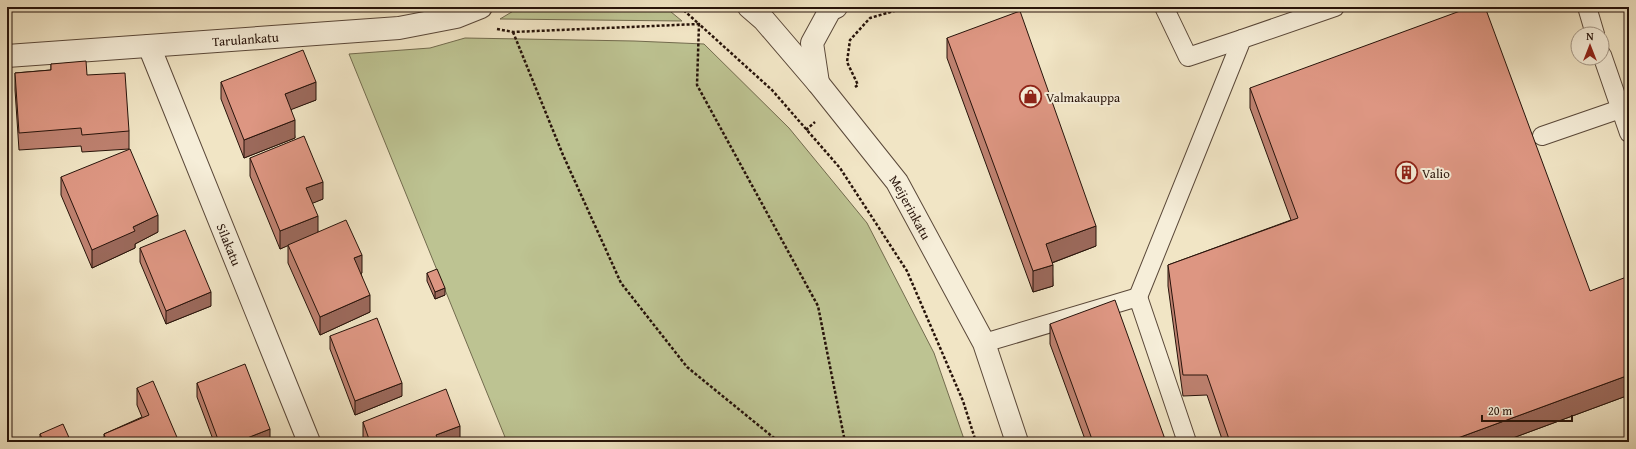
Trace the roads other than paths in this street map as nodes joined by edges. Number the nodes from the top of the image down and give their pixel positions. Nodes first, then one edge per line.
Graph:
1 (481, 7) edge
2 (749, 7) edge
3 (836, 7) edge
4 (1164, 7) edge
5 (1335, 7) edge
6 (1587, 7) edge
7 (1592, 26) edge
8 (1242, 39) junction
9 (149, 46) junction
10 (7, 56) edge
11 (1607, 66) edge
12 (818, 83) junction
13 (1625, 107) edge
14 (1629, 133) edge
15 (1542, 136) dead end
16 (1138, 297) junction
17 (984, 343) junction
18 (309, 442) edge
19 (1017, 442) edge
20 (1187, 442) edge

1 - 9 street, Tarulankatu
2 - 12 street, Meijerinkatu
3 - 12 street
4 - 8 lane
5 - 8 lane
6 - 7 lane
8 - 16 lane
9 - 10 street, Tarulankatu
9 - 18 street, Silakatu
11 - 13 lane
12 - 17 street, Meijerinkatu
13 - 14 lane
13 - 15 lane
16 - 17 lane
16 - 20 lane
17 - 19 street, Meijerinkatu

